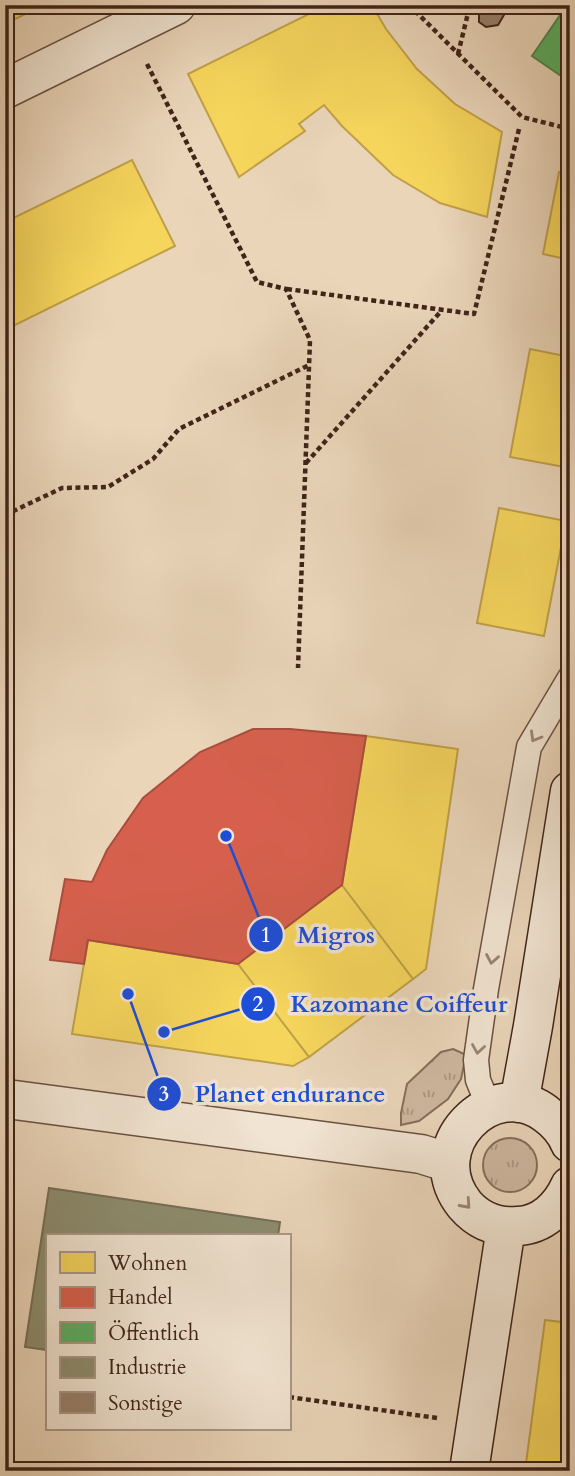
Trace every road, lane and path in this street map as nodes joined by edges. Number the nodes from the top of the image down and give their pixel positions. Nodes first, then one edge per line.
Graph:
1 (176, 5) edge
2 (409, 5) edge
3 (470, 5) edge
4 (130, 29) junction
5 (458, 54) junction
6 (5, 89) edge
7 (519, 129) dead end
8 (570, 129) edge
9 (286, 289) junction
10 (443, 310) junction
11 (310, 365) junction
12 (306, 464) junction
13 (5, 515) edge
14 (298, 668) dead end
15 (570, 678) edge
16 (570, 791) edge
17 (6, 1104) edge
18 (504, 1105) junction
19 (570, 1143) edge
20 (450, 1163) junction
21 (570, 1186) edge
22 (506, 1227) junction
23 (290, 1397) edge
24 (439, 1418) dead end
25 (469, 1471) edge

1 - 4 street
2 - 5 path
3 - 5 path
4 - 6 street
4 - 9 path
5 - 8 path
7 - 10 path
9 - 10 path
9 - 11 path
10 - 12 path
11 - 12 path
11 - 13 path
12 - 14 path
15 -> 18 lane
16 - 18 street
17 - 20 street
18 - 19 street
18 - 20 street
20 -> 22 street
21 - 22 street
22 - 25 street
23 - 24 path

